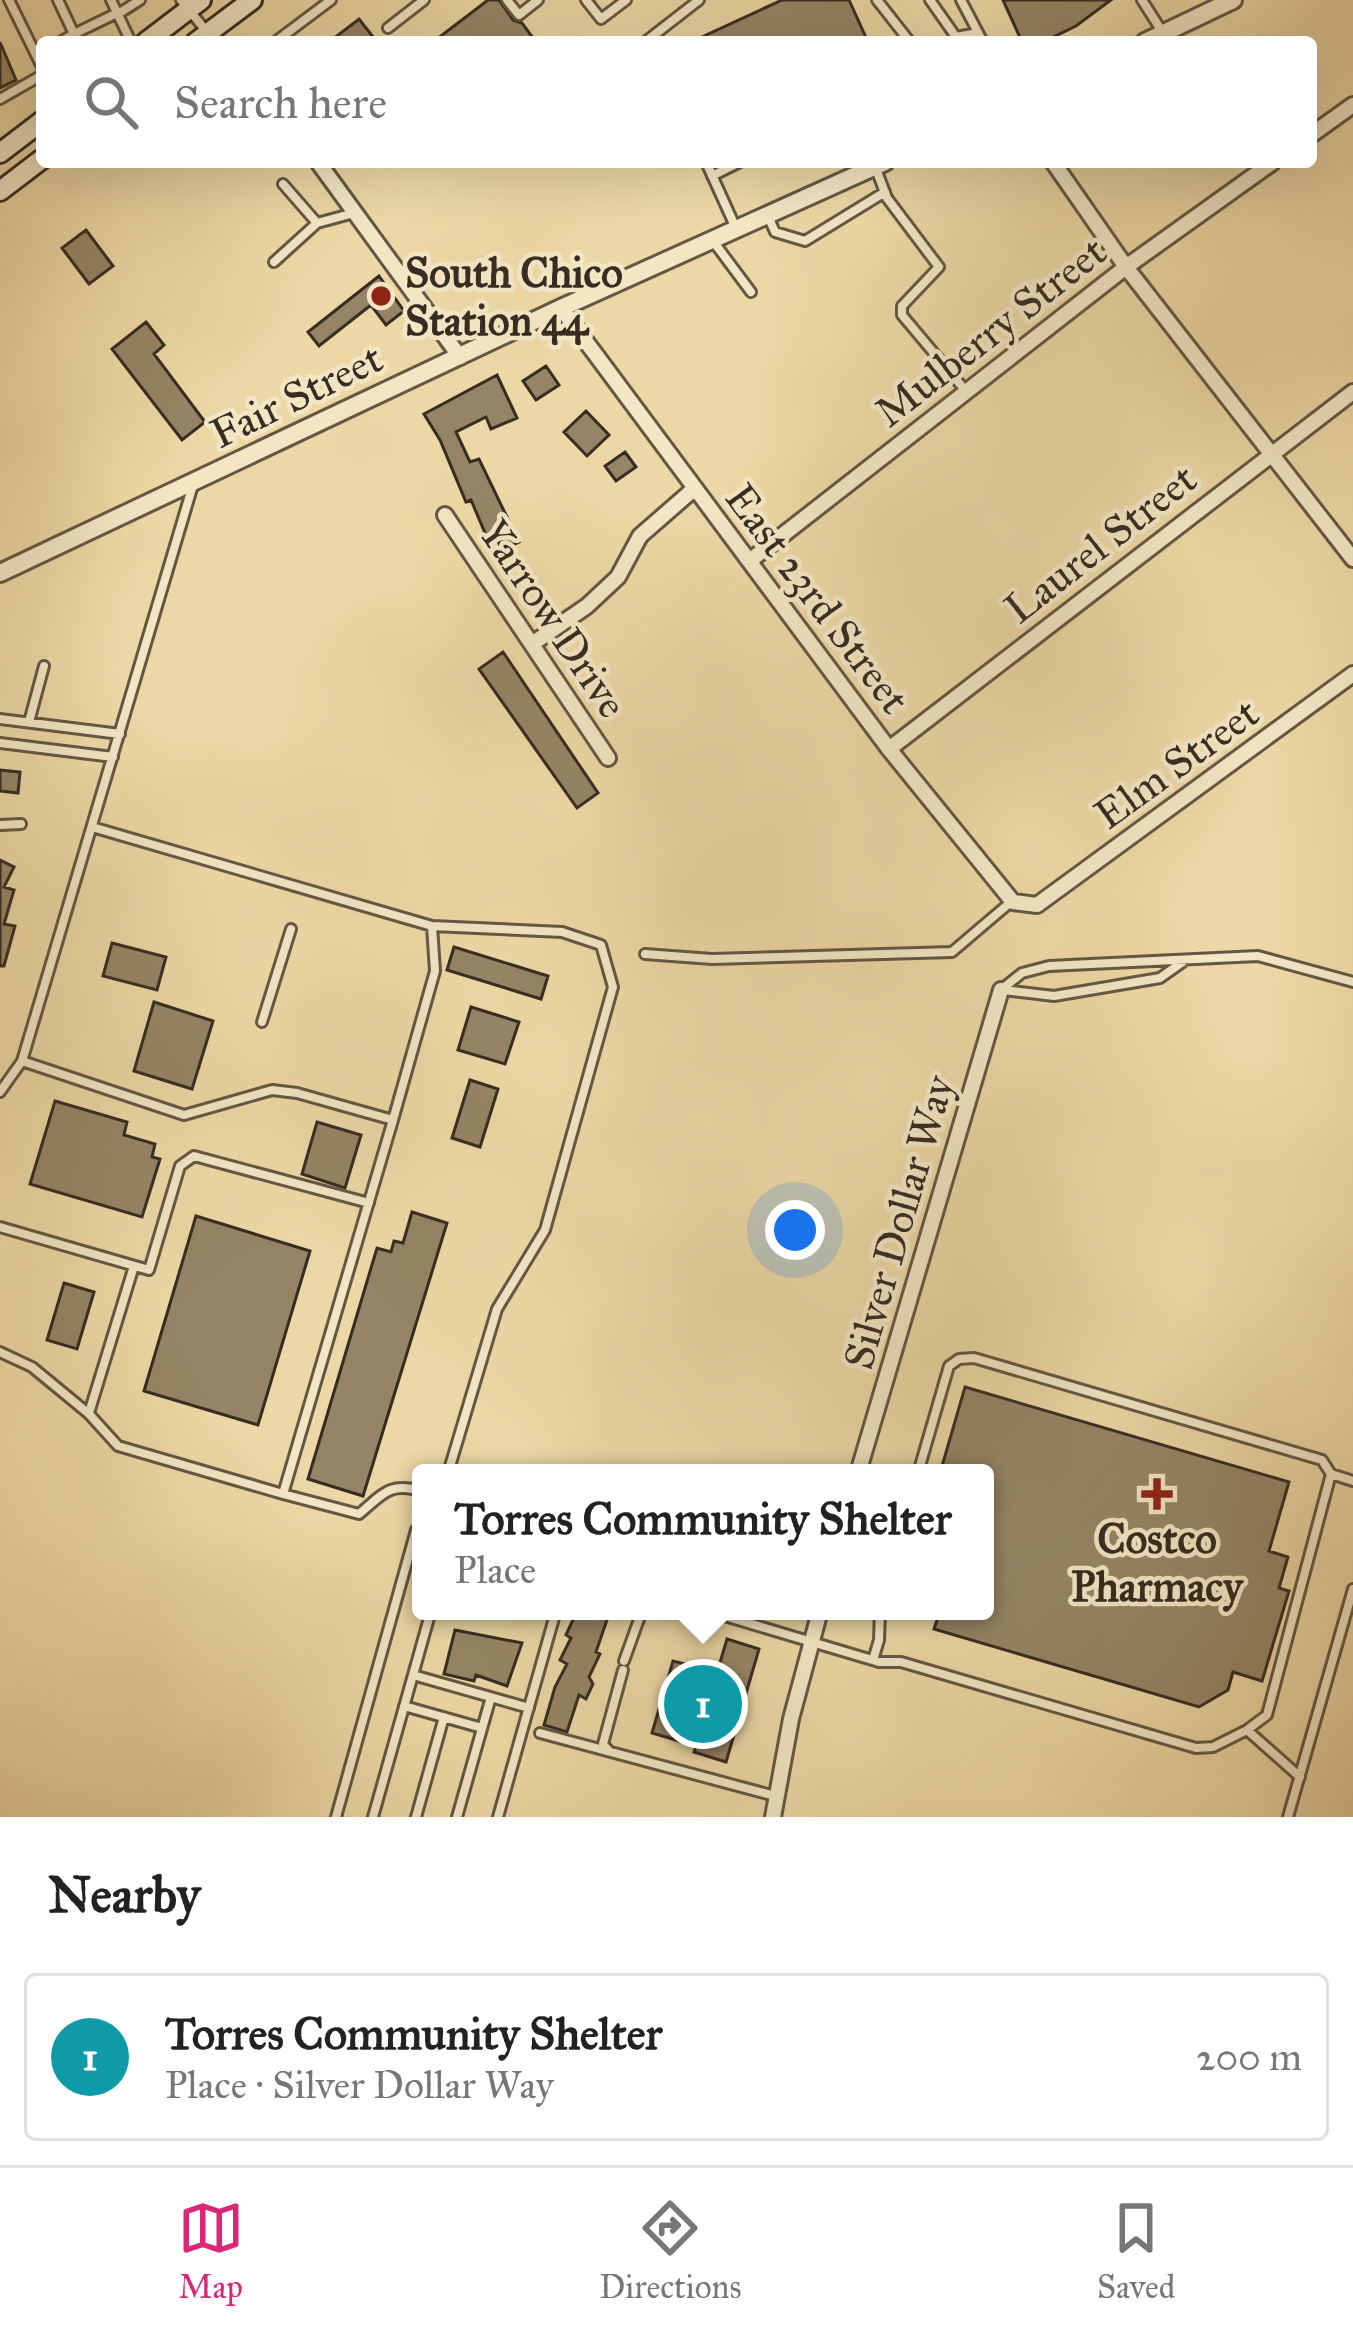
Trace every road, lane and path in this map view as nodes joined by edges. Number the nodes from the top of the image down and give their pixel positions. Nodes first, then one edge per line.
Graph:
1 (9, 0) edge
2 (58, 0) edge
3 (111, 0) edge
4 (140, 0) edge
5 (252, 0) edge
6 (331, 0) edge
7 (424, 0) edge
8 (507, 0) edge
9 (538, 0) edge
10 (586, 0) edge
11 (626, 0) edge
12 (699, 0) edge
13 (877, 0) edge
14 (930, 0) edge
15 (961, 0) edge
16 (1142, 0) edge
17 (1229, 1) edge
18 (190, 3) edge
19 (117, 13) junction
20 (388, 28) dead end
21 (1163, 33) junction
22 (74, 34) junction
23 (70, 36) edge
24 (128, 36) edge
25 (153, 36) edge
26 (201, 36) edge
27 (205, 36) edge
28 (283, 36) edge
29 (653, 36) edge
30 (905, 36) edge
31 (955, 36) edge
32 (980, 36) edge
33 (1157, 36) edge
34 (36, 49) edge
35 (36, 75) edge
36 (0, 99) edge
37 (1353, 105) edge
38 (36, 126) edge
39 (1317, 131) edge
40 (0, 153) edge
41 (36, 164) edge
42 (322, 168) edge
43 (709, 168) edge
44 (728, 168) edge
45 (871, 168) edge
46 (881, 168) edge
47 (1057, 168) edge
48 (1265, 168) edge
49 (712, 176) junction
50 (284, 184) dead end
51 (0, 191) edge
52 (885, 192) junction
53 (355, 212) junction
54 (768, 215) junction
55 (317, 224) junction
56 (737, 229) junction
57 (712, 240) junction
58 (274, 262) dead end
59 (1126, 267) junction
60 (751, 292) dead end
61 (561, 308) junction
62 (460, 357) junction
63 (966, 391) junction
64 (1353, 392) edge
65 (1269, 454) junction
66 (194, 484) junction
67 (695, 488) junction
68 (445, 514) dead end
69 (1353, 559) edge
70 (752, 560) junction
71 (0, 572) edge
72 (532, 644) junction
73 (44, 666) dead end
74 (1353, 674) edge
75 (0, 719) edge
76 (29, 722) junction
77 (120, 734) junction
78 (0, 743) edge
79 (889, 749) junction
80 (112, 757) junction
81 (608, 758) dead end
82 (21, 824) dead end
83 (0, 825) edge
84 (92, 826) junction
85 (1012, 902) junction
86 (432, 926) junction
87 (291, 929) dead end
88 (645, 954) dead end
89 (1188, 958) junction
90 (1353, 982) edge
91 (1001, 989) junction
92 (262, 1022) dead end
93 (22, 1061) junction
94 (0, 1092) edge
95 (393, 1120) junction
96 (369, 1203) junction
97 (0, 1228) edge
98 (134, 1265) junction
99 (0, 1352) edge
100 (89, 1414) junction
101 (451, 1464) edge
102 (861, 1464) edge
103 (921, 1464) edge
104 (1331, 1474) junction
105 (1353, 1481) edge
106 (412, 1488) edge
107 (283, 1494) junction
108 (412, 1543) edge
109 (1353, 1589) edge
110 (428, 1620) edge
111 (553, 1620) edge
112 (639, 1620) edge
113 (738, 1620) edge
114 (818, 1620) edge
115 (880, 1620) edge
116 (813, 1642) junction
117 (873, 1660) junction
118 (413, 1675) junction
119 (490, 1697) junction
120 (404, 1706) junction
121 (529, 1708) junction
122 (444, 1717) junction
123 (482, 1728) junction
124 (1247, 1730) junction
125 (540, 1733) dead end
126 (610, 1752) junction
127 (1300, 1778) junction
128 (775, 1796) junction
129 (335, 1817) edge
130 (374, 1817) edge
131 (416, 1817) edge
132 (457, 1817) edge
133 (499, 1817) edge
134 (772, 1817) edge
135 (1288, 1817) edge

1 - 34 lane
2 - 22 lane
3 - 19 lane
4 - 19 lane
5 - 27 main road
6 - 28 lane
7 - 20 lane
8 - 9 lane
10 - 11 lane
12 - 29 lane
13 - 30 lane
14 - 31 lane
15 - 32 lane
16 - 21 lane
17 - 21 street
18 - 25 main road
18 - 26 lane
19 - 22 lane
19 - 24 lane
21 - 33 street
22 - 23 lane
35 - 36 lane
37 - 39 street
38 - 40 main road
41 - 51 main road
42 - 53 street
43 - 49 lane
44 - 49 lane
45 - 54 street, Fair Street
46 - 52 lane
47 - 59 street
48 - 59 street, Mulberry Street
49 - 56 lane
50 - 55 lane
52 - 54 lane
52 - 63 lane
53 - 55 lane
53 - 62 street
54 - 56 street, Fair Street
55 - 58 lane
56 - 57 street, Fair Street
57 - 60 lane
57 - 61 street, Fair Street
59 - 63 street, Mulberry Street
59 - 65 street
61 - 62 street, Fair Street
61 - 67 street, East 23rd Street
62 - 66 street, Fair Street
63 - 70 street, Mulberry Street
64 - 65 street, Laurel Street
65 - 69 street
65 - 79 street, Laurel Street
66 - 71 street, Fair Street
66 - 77 lane
67 - 70 street, East 23rd Street
67 - 72 street
68 - 72 street, Yarrow Drive
70 - 79 street, East 23rd Street
72 - 81 street, Yarrow Drive
73 - 76 lane
74 - 85 street, Elm Street
75 - 76 lane
76 - 77 lane
77 - 80 lane
78 - 80 lane
79 - 85 street, East 23rd Street
80 - 84 lane
82 - 83 lane
84 - 86 lane
84 - 93 lane
85 - 88 lane
86 - 95 lane
86 - 101 lane
87 - 92 lane
89 - 90 lane
89 - 91 lane
89 - 91 lane
91 - 102 street, Silver Dollar Way
93 - 94 lane
93 - 95 lane
95 - 96 lane
96 - 98 lane
96 - 107 lane
97 - 98 lane
98 - 100 lane
99 - 100 lane
100 - 107 lane
103 - 104 lane
104 - 105 lane
104 - 124 lane
106 - 107 lane
108 - 129 lane
109 - 127 lane
110 - 118 lane
111 - 121 lane
112 - 126 lane
113 - 116 lane
114 - 116 street
115 - 117 lane
116 - 117 lane
116 - 128 street
117 - 124 lane
118 - 119 lane
118 - 120 lane
119 - 121 lane
119 - 123 lane
120 - 122 lane
120 - 130 lane
121 - 133 lane
122 - 123 lane
122 - 131 lane
123 - 132 lane
124 - 127 lane
125 - 126 lane
126 - 128 lane
127 - 135 lane
128 - 134 street

